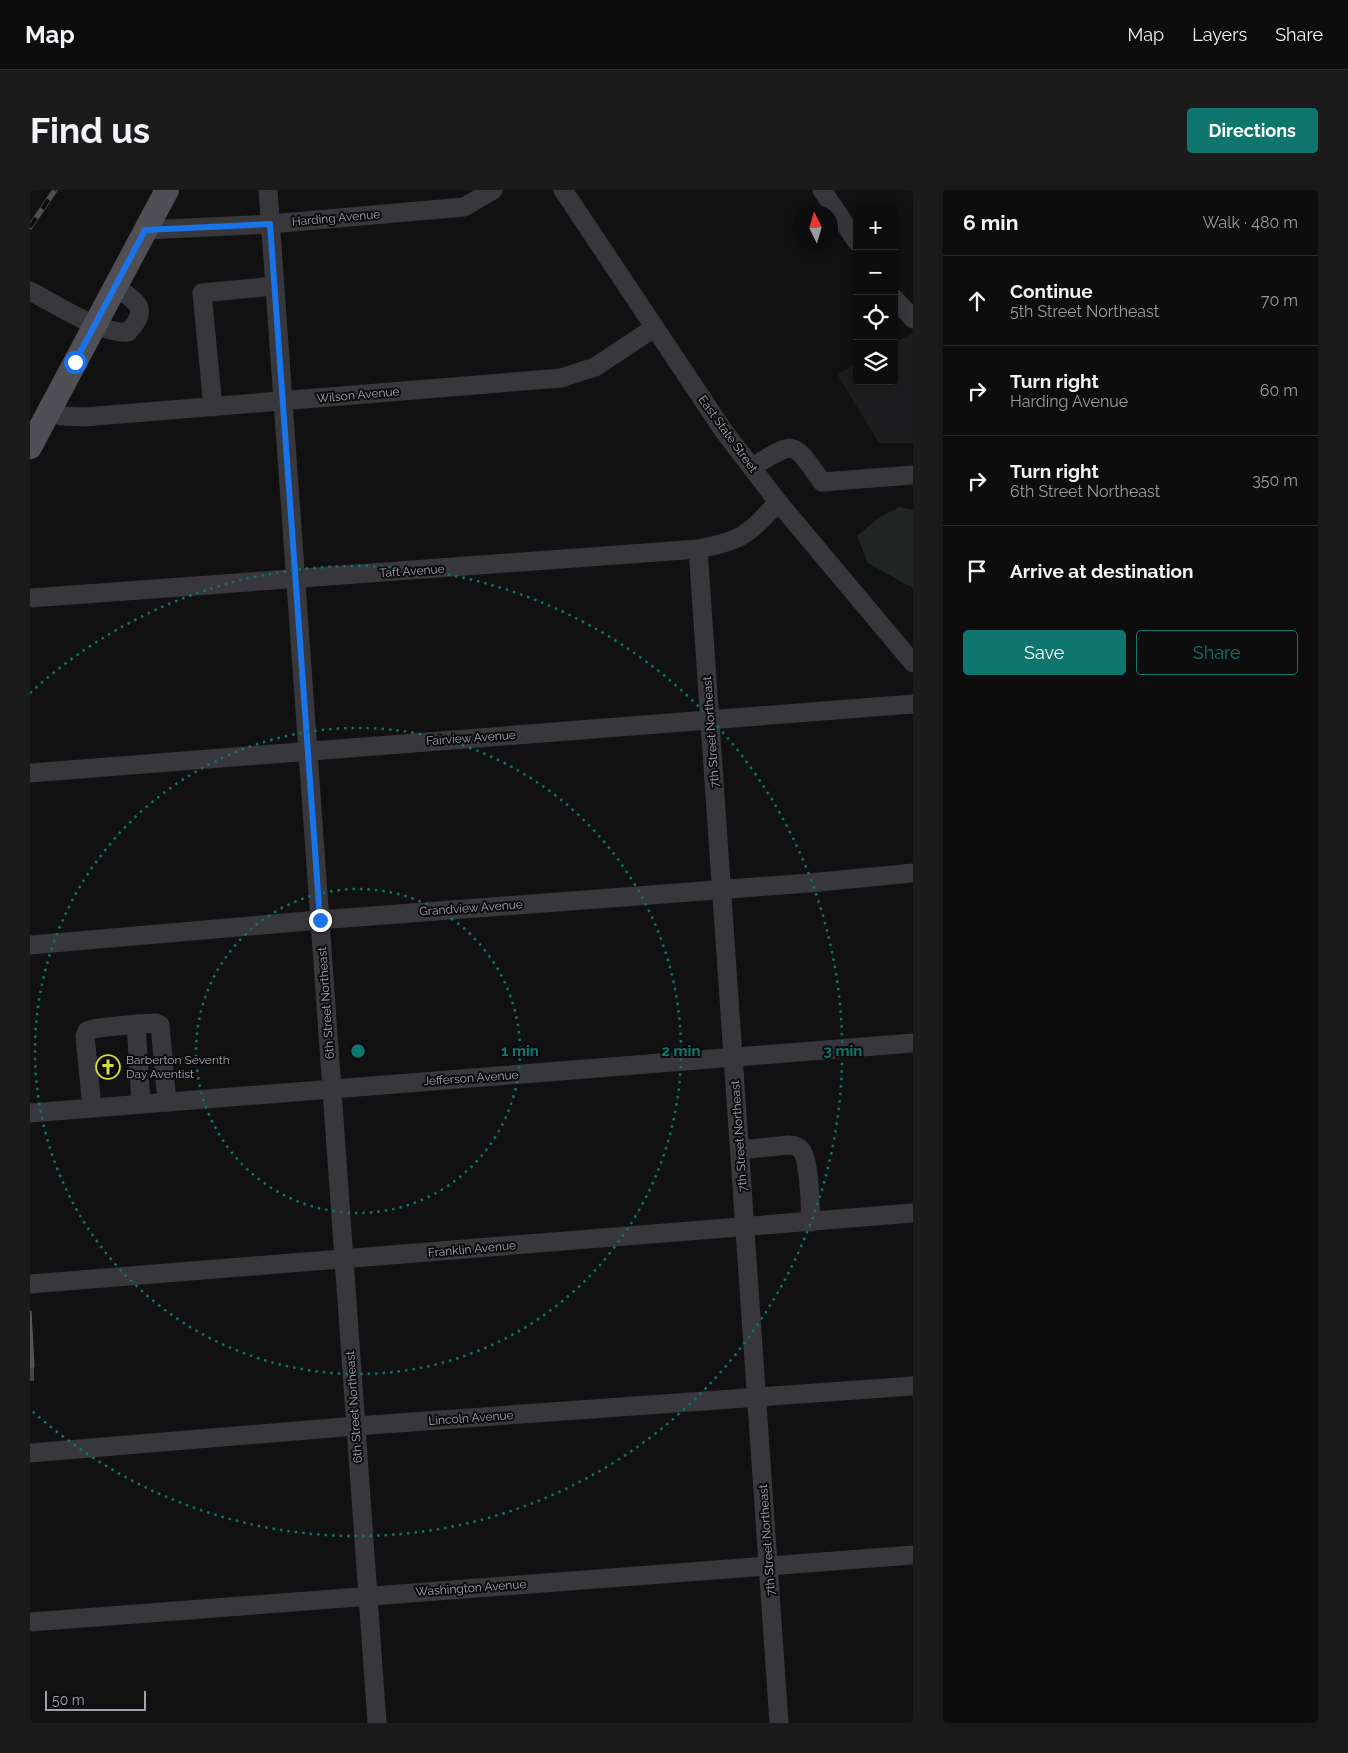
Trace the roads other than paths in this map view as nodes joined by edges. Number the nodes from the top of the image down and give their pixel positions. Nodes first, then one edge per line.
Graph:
1 (167, 190) edge
2 (268, 190) edge
3 (493, 190) edge
4 (563, 190) edge
5 (822, 190) edge
6 (270, 224) junction
7 (145, 230) junction
8 (853, 236) edge
9 (274, 286) junction
10 (115, 287) junction
11 (30, 291) edge
12 (898, 302) edge
13 (913, 319) edge
14 (95, 325) junction
15 (654, 328) junction
16 (282, 401) junction
17 (213, 407) junction
18 (48, 412) junction
19 (30, 447) edge
20 (752, 467) junction
21 (913, 475) edge
22 (778, 502) junction
23 (698, 549) junction
24 (295, 580) junction
25 (30, 598) edge
26 (913, 663) edge
27 (913, 704) edge
28 (710, 719) junction
29 (307, 751) junction
30 (30, 773) edge
31 (913, 873) edge
32 (722, 889) junction
33 (320, 920) junction
34 (30, 945) edge
35 (136, 1024) junction
36 (913, 1043) edge
37 (734, 1058) junction
38 (332, 1088) junction
39 (167, 1102) junction
40 (141, 1104) junction
41 (92, 1108) junction
42 (30, 1113) edge
43 (740, 1150) junction
44 (913, 1213) edge
45 (812, 1222) junction
46 (745, 1227) junction
47 (344, 1259) junction
48 (30, 1284) edge
49 (913, 1386) edge
50 (757, 1398) junction
51 (356, 1426) junction
52 (30, 1453) edge
53 (913, 1555) edge
54 (768, 1566) junction
55 (368, 1596) junction
56 (30, 1622) edge
57 (377, 1723) edge
58 (779, 1723) edge

1 - 7 main road
2 - 6 street, 6th Street Northeast
3 - 6 street, Harding Avenue
4 - 15 street, East State Street
5 - 8 street
6 - 7 street, Harding Avenue
6 - 9 street, 6th Street Northeast
7 - 10 main road
9 - 16 street, 6th Street Northeast
9 - 17 street
10 - 14 main road
10 - 14 street
11 - 14 street
12 - 13 street
14 - 18 main road
15 - 16 street, Wilson Avenue
15 - 20 street, East State Street
16 - 17 street, Wilson Avenue
16 - 24 street, 6th Street Northeast
17 - 18 street, Wilson Avenue
18 - 19 main road
20 - 21 street
20 - 22 street, East State Street
22 - 23 street, Taft Avenue
22 - 26 street, East State Street
23 - 24 street, Taft Avenue
23 - 28 street, 7th Street Northeast
24 - 25 street, Taft Avenue
24 - 29 street, 6th Street Northeast
27 - 28 street, Fairview Avenue
28 - 29 street, Fairview Avenue
28 - 32 street, 7th Street Northeast
29 - 30 street, Fairview Avenue
29 - 33 street, 6th Street Northeast
31 - 32 street, Grandview Avenue
32 - 33 street, Grandview Avenue
32 - 37 street, 7th Street Northeast
33 - 34 street, Grandview Avenue
33 - 38 street, 6th Street Northeast
35 - 39 street
35 - 40 street
35 - 41 street
36 - 37 street, Jefferson Avenue
37 - 38 street, Jefferson Avenue
37 - 43 street, 7th Street Northeast
38 - 39 street, Jefferson Avenue
38 - 47 street, 6th Street Northeast
39 - 40 street, Jefferson Avenue
40 - 41 street, Jefferson Avenue
41 - 42 street, Jefferson Avenue
43 - 45 street
43 - 46 street, 7th Street Northeast
44 - 45 street, Franklin Avenue
45 - 46 street, Franklin Avenue
46 - 47 street, Franklin Avenue
46 - 50 street, 7th Street Northeast
47 - 48 street, Franklin Avenue
47 - 51 street, 6th Street Northeast
49 - 50 street, Lincoln Avenue
50 - 51 street, Lincoln Avenue
50 - 54 street, 7th Street Northeast
51 - 52 street, Lincoln Avenue
51 - 55 street, 6th Street Northeast
53 - 54 street, Washington Avenue
54 - 55 street, Washington Avenue
54 - 58 street, 7th Street Northeast
55 - 56 street, Washington Avenue
55 - 57 street, 6th Street Northeast

